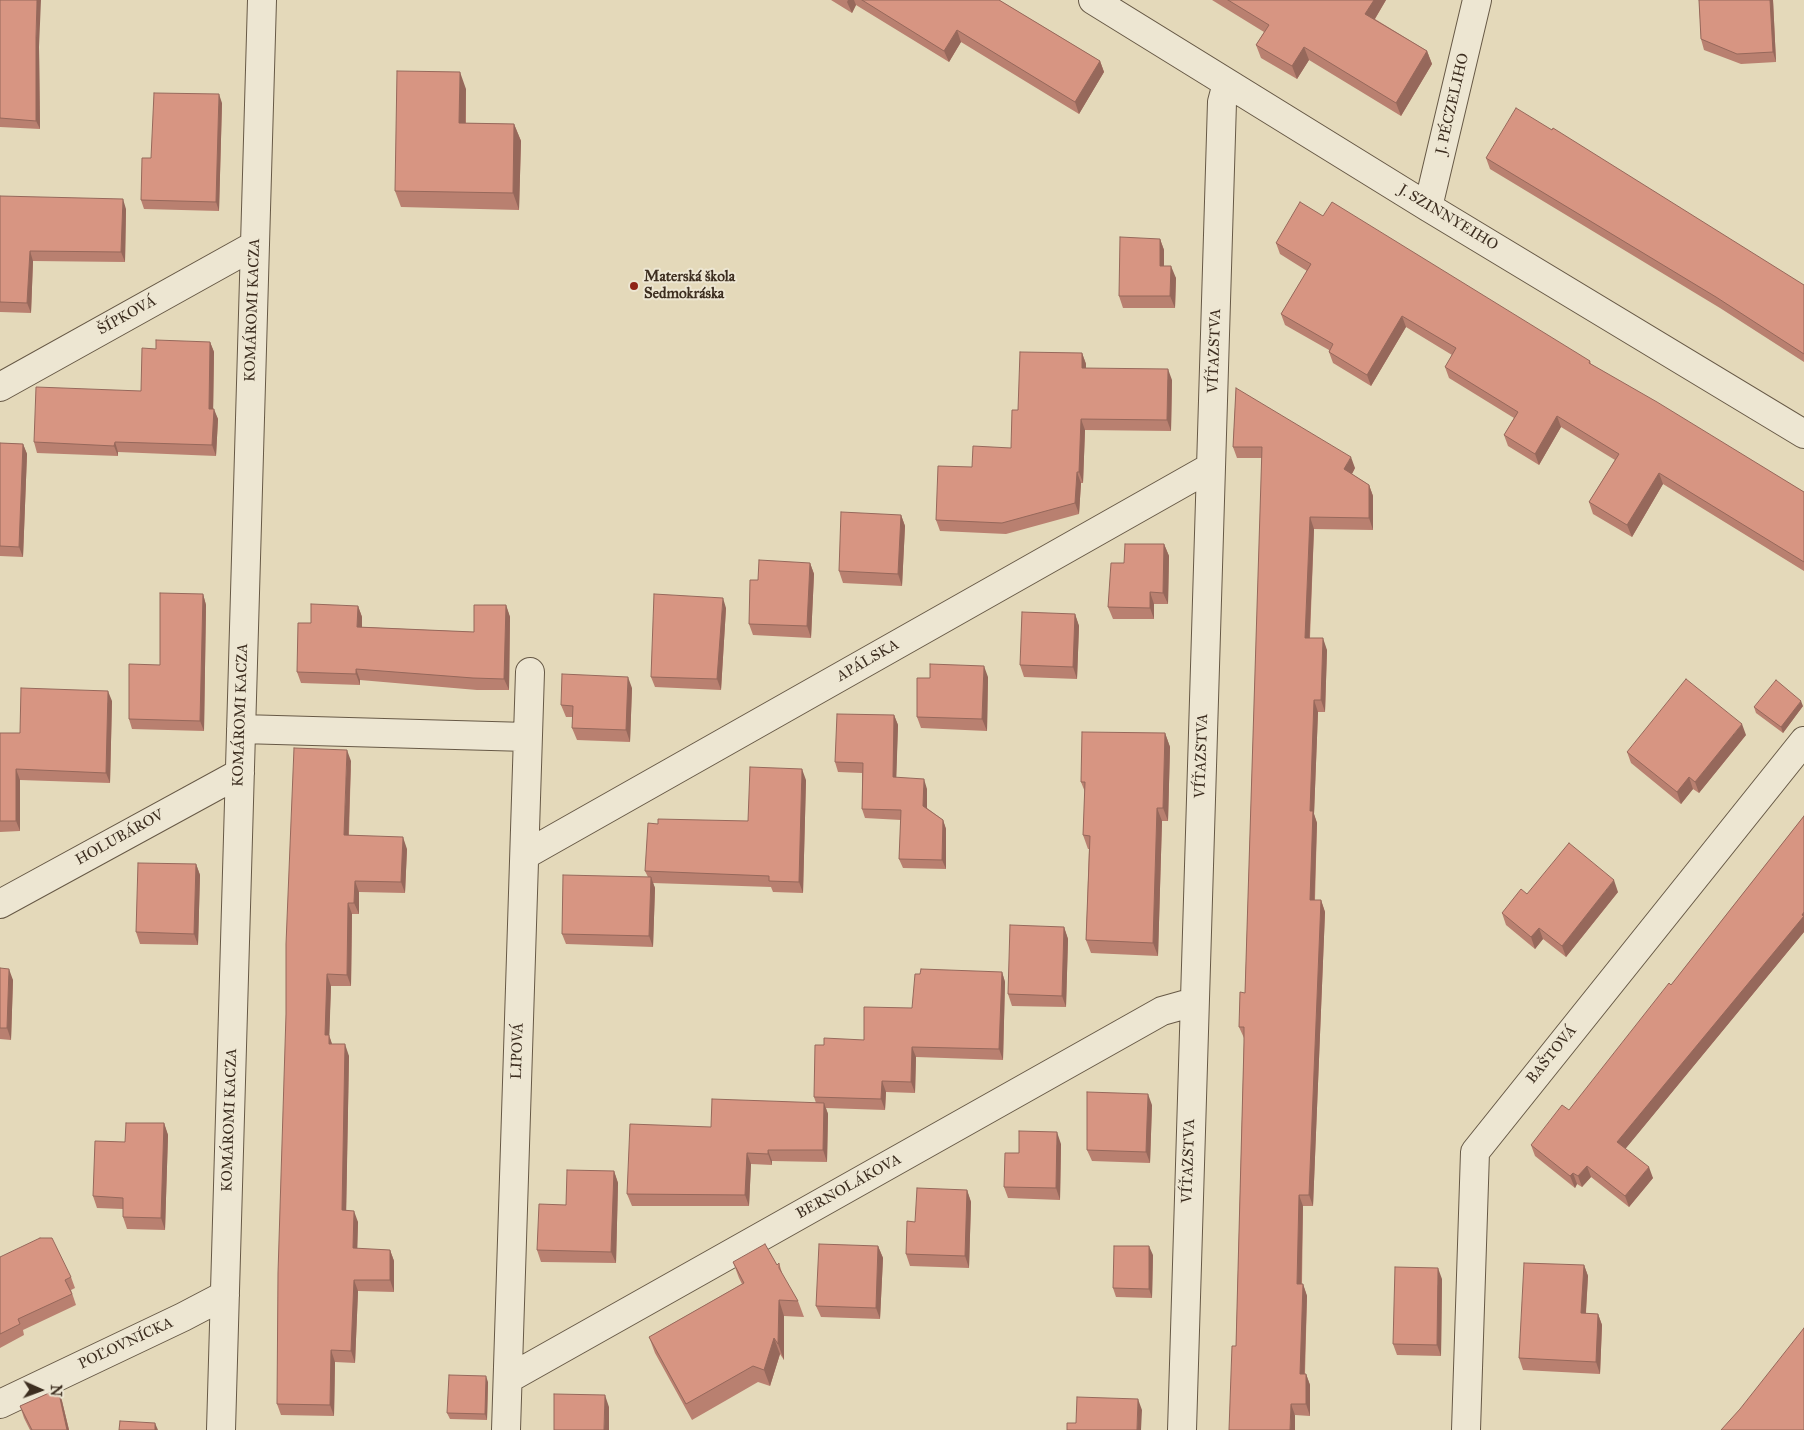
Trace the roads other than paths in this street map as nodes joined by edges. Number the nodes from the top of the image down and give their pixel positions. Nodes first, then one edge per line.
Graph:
1 (262, 0) edge
2 (1093, 0) edge
3 (1476, 0) edge
4 (1227, 83) junction
5 (1428, 207) junction
6 (255, 245) junction
7 (0, 387) edge
8 (1804, 434) edge
9 (1211, 467) junction
10 (530, 672) dead end
11 (241, 729) junction
12 (527, 737) junction
13 (1804, 741) edge
14 (240, 773) junction
15 (525, 855) junction
16 (0, 904) edge
17 (1194, 1002) junction
18 (225, 1295) junction
19 (508, 1378) junction
20 (0, 1404) edge
21 (221, 1430) edge
22 (506, 1430) edge
23 (1182, 1430) edge
24 (1466, 1430) edge

1 - 6 street, KOMÁROMI KACZA
2 - 4 street, J. SZINNYEIHO
3 - 5 street, J. PÉCZELIHO
4 - 5 street, J. SZINNYEIHO
4 - 9 street, VÍŤAZSTVA
5 - 8 street, J. SZINNYEIHO
6 - 7 street, ŠÍPKOVÁ
6 - 11 street, KOMÁROMI KACZA
9 - 15 street, APÁLSKA
9 - 17 street, VÍŤAZSTVA
10 - 12 street, LIPOVÁ
11 - 12 street
11 - 14 street, KOMÁROMI KACZA
12 - 15 street, LIPOVÁ
13 - 24 street, BAŠTOVÁ
14 - 16 street, HOLUBÁROV
14 - 18 street, KOMÁROMI KACZA
15 - 19 street, LIPOVÁ
17 - 19 street, BERNOLÁKOVA
17 - 23 street, VÍŤAZSTVA
18 - 20 street, POĽOVNÍCKA
18 - 21 street, KOMÁROMI KACZA
19 - 22 street, LIPOVÁ

